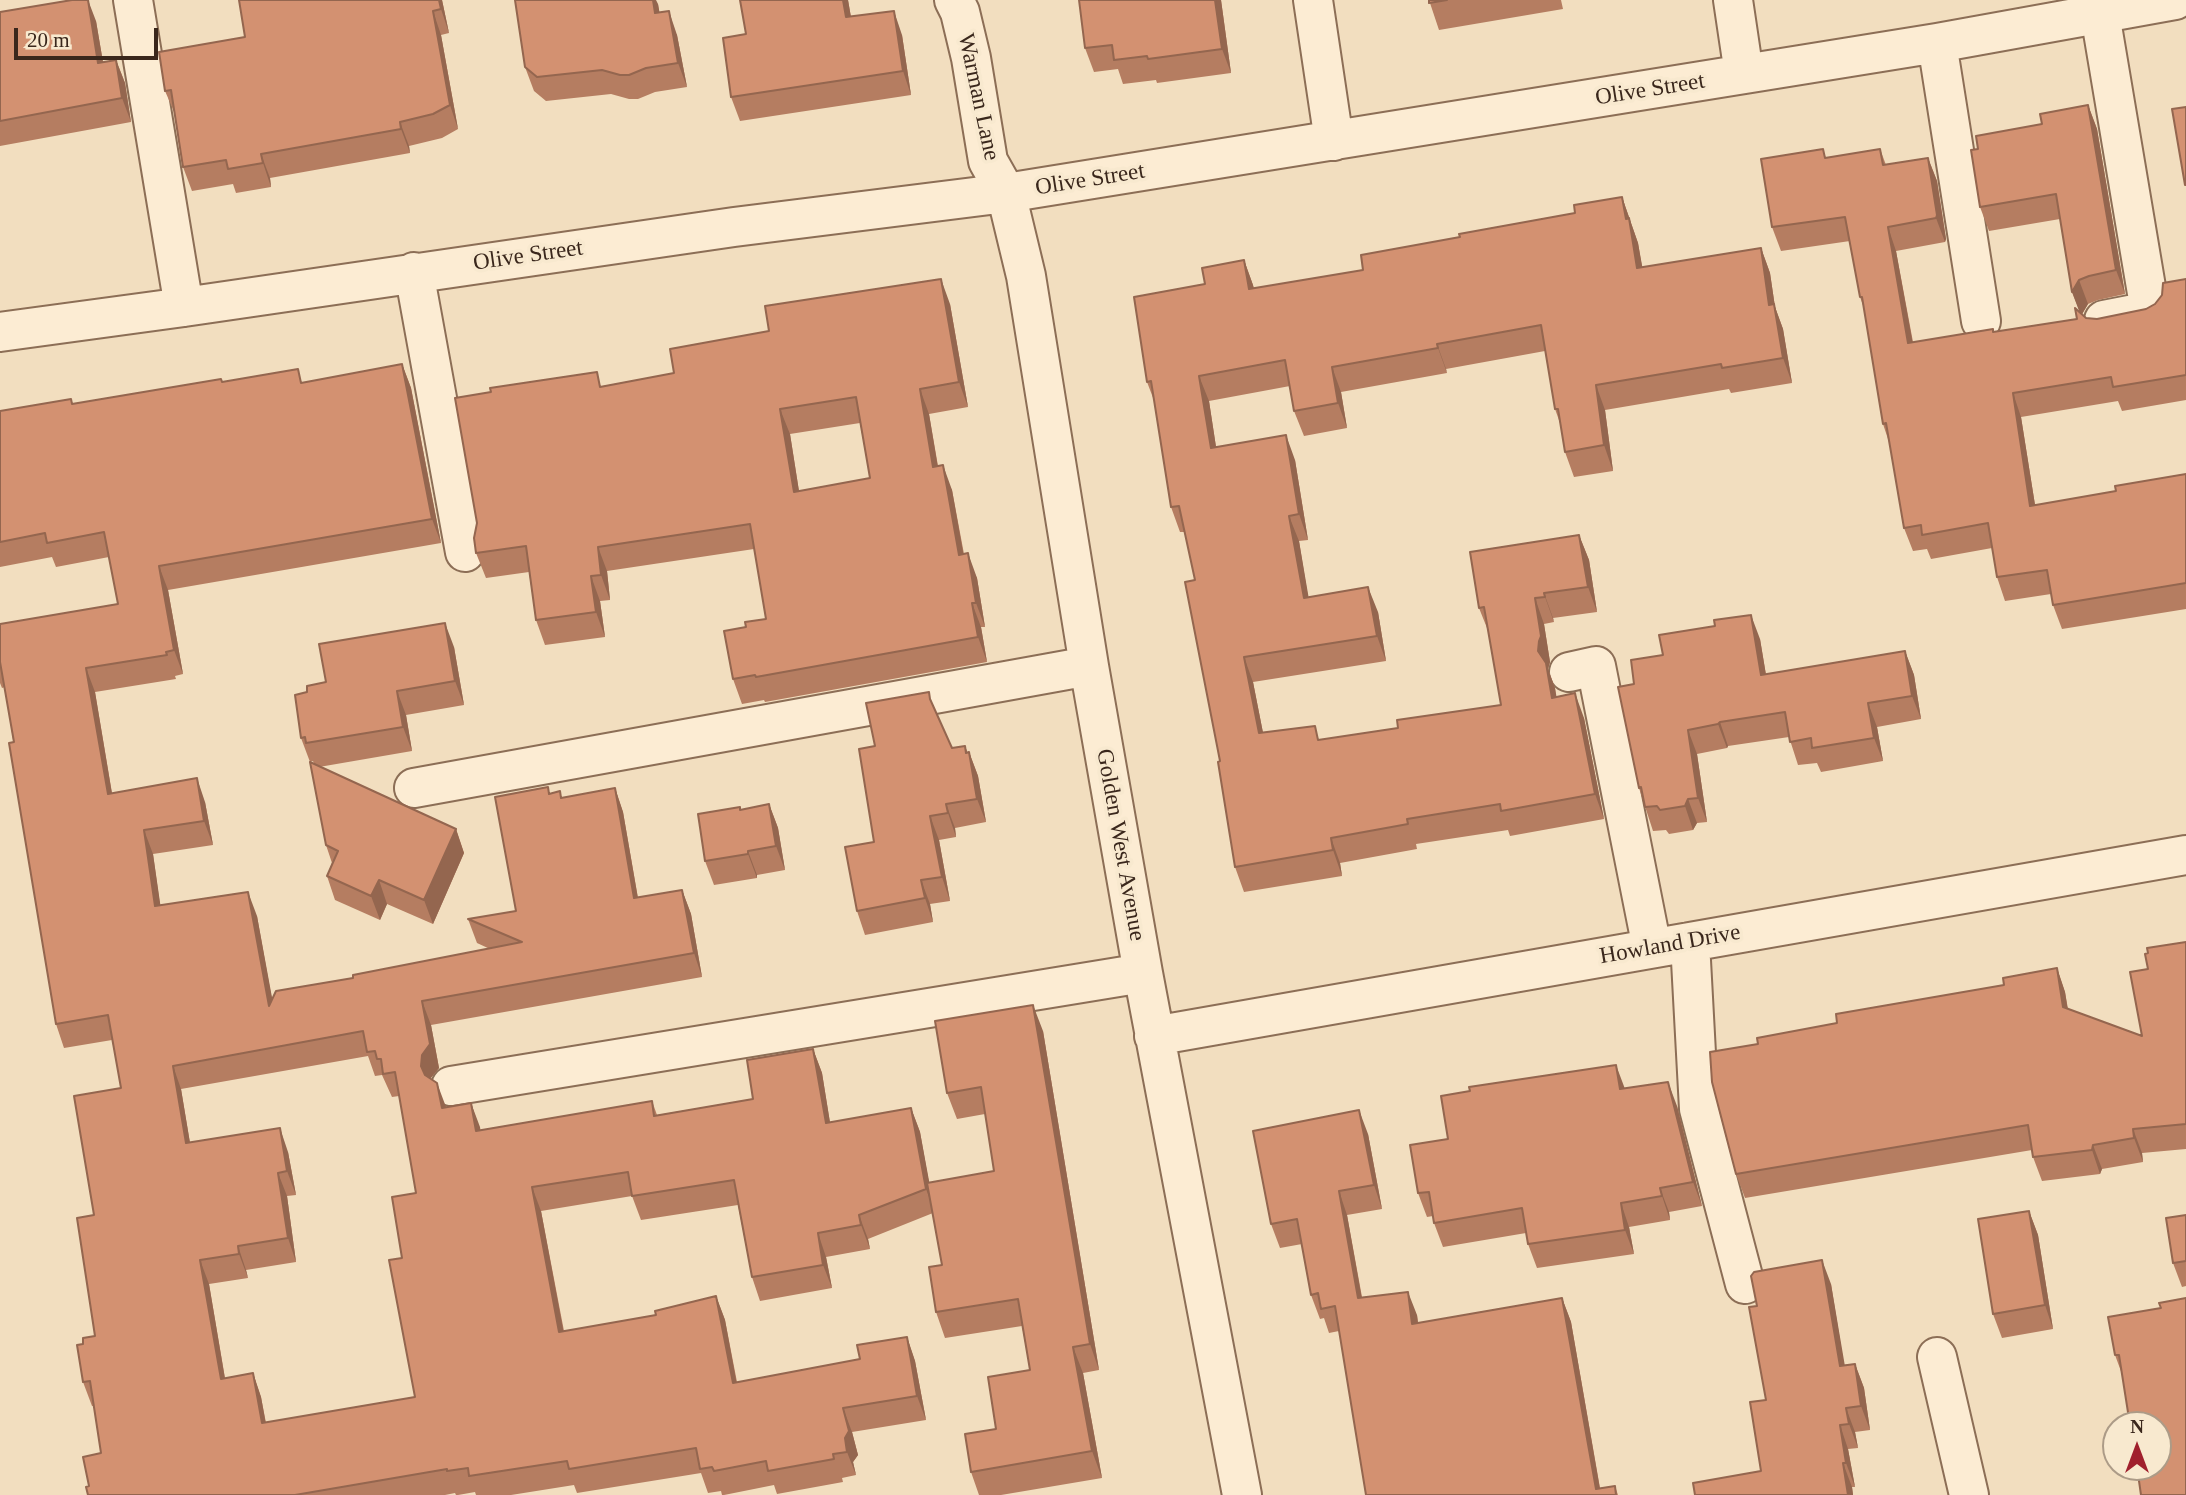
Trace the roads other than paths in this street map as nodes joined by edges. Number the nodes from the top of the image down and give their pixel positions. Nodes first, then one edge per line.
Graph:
1 (133, 0) edge
2 (954, 0) edge
3 (1313, 0) edge
4 (1732, 0) edge
5 (2175, 0) edge
6 (2099, 14) junction
7 (1937, 43) junction
8 (1744, 74) junction
9 (1334, 141) junction
10 (1006, 193) junction
11 (414, 272) junction
12 (184, 307) junction
13 (1981, 321) dead end
14 (2102, 321) edge
15 (0, 332) edge
16 (465, 552) dead end
17 (1089, 666) junction
18 (1569, 672) dead end
19 (414, 788) dead end
20 (2186, 855) edge
21 (1690, 942) junction
22 (1652, 948) junction
23 (1143, 973) junction
24 (1154, 1036) junction
25 (451, 1086) dead end
26 (1745, 1284) dead end
27 (1937, 1357) dead end
28 (1242, 1495) edge
29 (1969, 1495) edge

1 - 12 street
2 - 10 street, Warman Lane
3 - 9 street
4 - 8 street
5 - 6 street, Olive Street
6 - 7 street, Olive Street
6 - 14 street
7 - 8 street, Olive Street
7 - 13 street
8 - 9 street, Olive Street
9 - 10 street, Olive Street
10 - 11 street, Olive Street
10 - 17 street, Golden West Avenue
11 - 12 street, Olive Street
11 - 16 street
12 - 15 street, Olive Street
17 - 19 street
17 - 23 street, Golden West Avenue
18 - 22 street
20 - 21 street, Howland Drive
21 - 22 street, Howland Drive
21 - 26 street
22 - 24 street, Howland Drive
23 - 24 street, Golden West Avenue
23 - 25 street
24 - 28 street, Golden West Avenue
27 - 29 street

